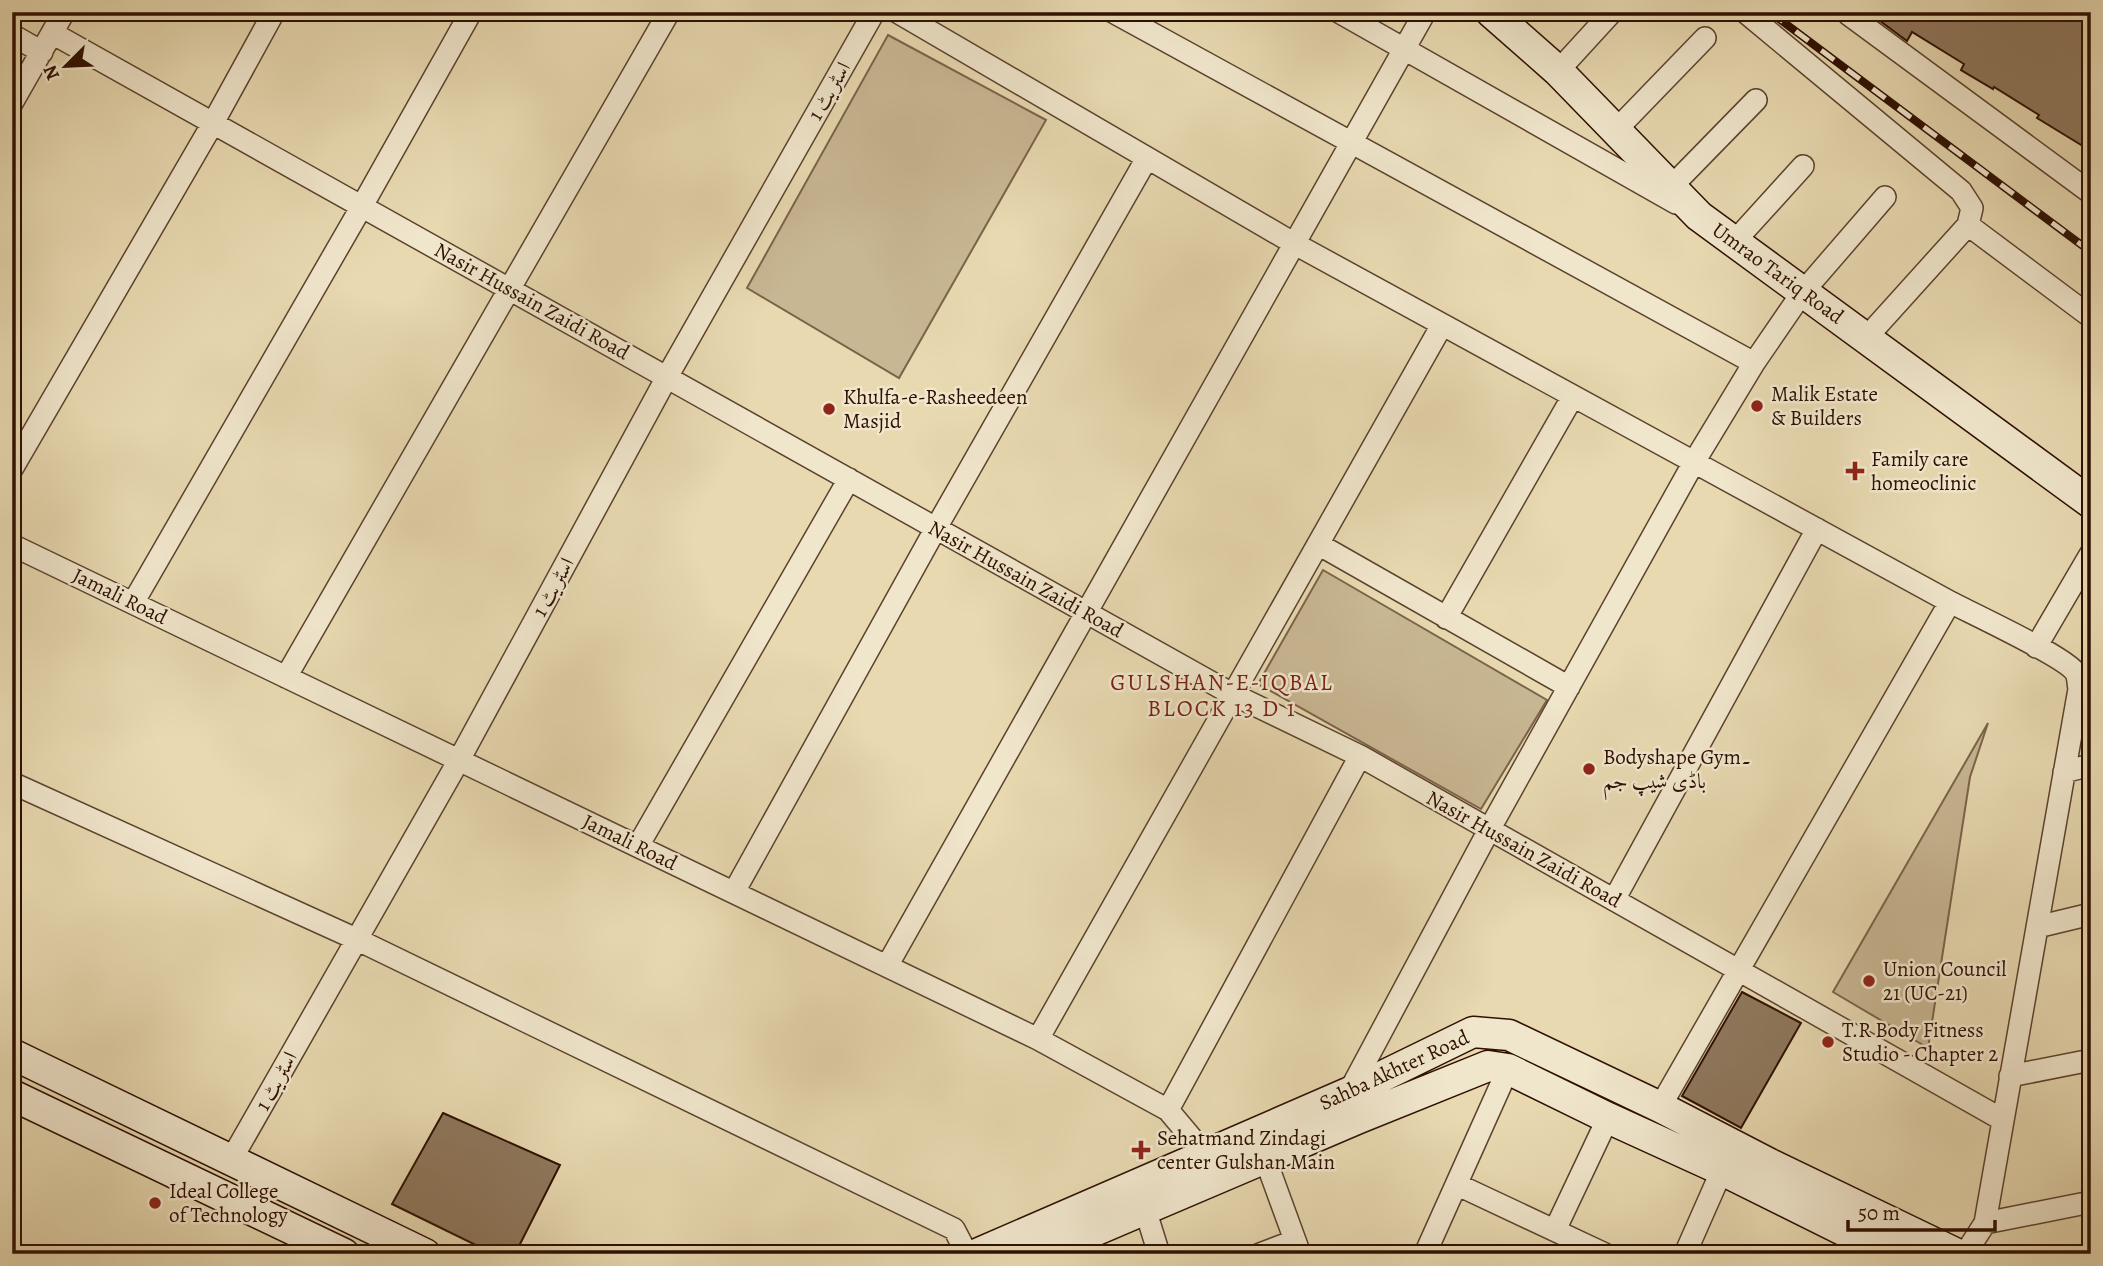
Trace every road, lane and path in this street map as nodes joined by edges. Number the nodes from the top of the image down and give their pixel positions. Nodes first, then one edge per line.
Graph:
1 (64, 12) edge
2 (274, 12) edge
3 (471, 12) edge
4 (669, 12) edge
5 (874, 12) edge
6 (897, 12) edge
7 (1113, 12) edge
8 (1339, 12) edge
9 (1426, 12) edge
10 (1612, 12) edge
11 (1745, 12) edge
12 (1849, 12) edge
13 (1501, 15) edge
14 (52, 33) junction
15 (12, 35) edge
16 (1705, 38) dead end
17 (1404, 50) junction
18 (42, 52) junction
19 (1558, 71) junction
20 (1756, 100) dead end
21 (12, 103) edge
22 (213, 123) junction
23 (1615, 131) junction
24 (1352, 142) junction
25 (1147, 158) junction
26 (1803, 166) dead end
27 (1671, 187) junction
28 (2091, 193) edge
29 (1885, 197) dead end
30 (362, 206) junction
31 (1699, 216) junction
32 (1968, 225) junction
33 (1734, 242) junction
34 (1295, 244) junction
35 (510, 289) junction
36 (1802, 293) junction
37 (2091, 317) edge
38 (1442, 325) junction
39 (1866, 338) junction
40 (1754, 363) junction
41 (667, 377) junction
42 (1573, 396) junction
43 (1695, 463) junction
44 (12, 469) edge
45 (849, 479) junction
46 (2091, 503) edge
47 (936, 528) junction
48 (1817, 529) junction
49 (12, 544) edge
50 (1318, 544) junction
51 (2091, 553) edge
52 (1950, 602) junction
53 (133, 603) junction
54 (1087, 612) junction
55 (1446, 618) junction
56 (2036, 647) junction
57 (286, 677) junction
58 (1569, 687) junction
59 (1232, 694) junction
60 (1360, 757) junction
61 (459, 760) junction
62 (2091, 765) edge
63 (2064, 772) junction
64 (12, 783) edge
65 (1489, 830) junction
66 (638, 846) junction
67 (734, 892) junction
68 (1614, 900) junction
69 (2091, 914) edge
70 (2037, 927) junction
71 (356, 939) junction
72 (887, 966) junction
73 (1738, 971) junction
74 (1038, 1039) junction
75 (12, 1054) edge
76 (2091, 1060) edge
77 (1508, 1069) junction
78 (2010, 1076) junction
79 (12, 1095) edge
80 (1353, 1106) junction
81 (1660, 1107) junction
82 (1168, 1110) junction
83 (1608, 1118) junction
84 (2003, 1120) junction
85 (1265, 1158) junction
86 (231, 1160) junction
87 (1210, 1167) junction
88 (1722, 1170) junction
89 (1458, 1185) junction
90 (2091, 1202) edge
91 (1145, 1209) junction
92 (1985, 1223) junction
93 (1555, 1230) junction
94 (1297, 1247) edge
95 (344, 1254) edge
96 (425, 1254) edge
97 (967, 1254) edge
98 (977, 1254) edge
99 (1040, 1254) edge
100 (1159, 1254) edge
101 (1260, 1254) edge
102 (1425, 1254) edge
103 (1605, 1254) edge
104 (1685, 1254) edge
105 (1891, 1254) edge
106 (1957, 1254) edge
107 (1965, 1254) edge

1 - 14 street
2 - 22 street
3 - 30 street
4 - 35 street
5 - 41 street, اسٹریٹ 1
6 - 25 street
7 - 24 street
8 - 17 street
9 - 17 street
10 - 19 street
11 - 32 street
12 - 28 street
13 - 19 main road, Umrao Tariq Road
14 - 18 street
14 - 22 street, Nasir Hussain Zaidi Road
15 - 18 street
16 - 23 street
17 - 24 street
17 - 31 street
18 - 21 street
19 - 23 main road, Umrao Tariq Road
20 - 27 street
22 - 30 street, Nasir Hussain Zaidi Road
22 - 44 street
23 - 27 main road, Umrao Tariq Road
24 - 34 street
24 - 40 street
25 - 34 street
25 - 47 street
26 - 33 street
27 - 31 main road, Umrao Tariq Road
29 - 36 street
30 - 35 street, Nasir Hussain Zaidi Road
30 - 53 street
31 - 33 main road, Umrao Tariq Road
32 - 37 street
32 - 39 street
33 - 36 main road, Umrao Tariq Road
34 - 38 street
34 - 54 street
35 - 41 street, Nasir Hussain Zaidi Road
35 - 57 street
36 - 39 main road, Umrao Tariq Road
36 - 40 street
38 - 42 street
38 - 50 street
39 - 46 main road, Umrao Tariq Road
40 - 43 street
41 - 45 street, Nasir Hussain Zaidi Road
41 - 61 street, اسٹریٹ 1
42 - 43 street
42 - 55 street
43 - 48 street
43 - 58 street
45 - 47 street, Nasir Hussain Zaidi Road
45 - 66 street
47 - 54 street, Nasir Hussain Zaidi Road
47 - 67 street
48 - 52 street
48 - 68 street
49 - 53 street, Jamali Road
50 - 55 street
50 - 59 street
51 - 56 street
52 - 56 street
52 - 73 street
53 - 57 street, Jamali Road
54 - 59 street, Nasir Hussain Zaidi Road
54 - 72 street
55 - 58 street
56 - 63 street
57 - 61 street, Jamali Road
58 - 65 street
59 - 60 street, Nasir Hussain Zaidi Road
59 - 74 street
60 - 65 street, Nasir Hussain Zaidi Road
60 - 82 street
61 - 66 street, Jamali Road
61 - 71 street, اسٹریٹ 1
62 - 63 street
63 - 70 street
64 - 71 street
65 - 68 street, Nasir Hussain Zaidi Road
65 - 80 street
66 - 67 street, Jamali Road
67 - 72 street, Jamali Road
68 - 73 street, Nasir Hussain Zaidi Road
69 - 70 street
70 - 78 street
71 - 86 street, اسٹریٹ 1
71 - 97 street
72 - 74 street, Jamali Road
73 - 81 street
73 - 84 street, Nasir Hussain Zaidi Road
74 - 82 street, Jamali Road
75 - 86 main road
76 - 78 street
77 - 80 main road, Sahba Akhter Road
77 - 83 main road
77 - 89 street
78 - 84 street
79 - 95 main road
80 - 81 main road, Sahba Akhter Road
80 - 85 main road, Sahba Akhter Road
80 - 87 main road, Sahba Akhter Road
81 - 106 main road, Sahba Akhter Road
82 - 87 street, Jamali Road
83 - 88 main road
83 - 93 street
84 - 92 street
85 - 87 main road, Sahba Akhter Road
85 - 94 street
86 - 96 main road
87 - 91 main road, Sahba Akhter Road
87 - 98 main road, Sahba Akhter Road
88 - 104 street
88 - 105 main road
89 - 93 street
89 - 102 street
90 - 92 street
91 - 99 main road, Sahba Akhter Road
91 - 100 street
92 - 107 street
93 - 103 street
94 - 101 street

